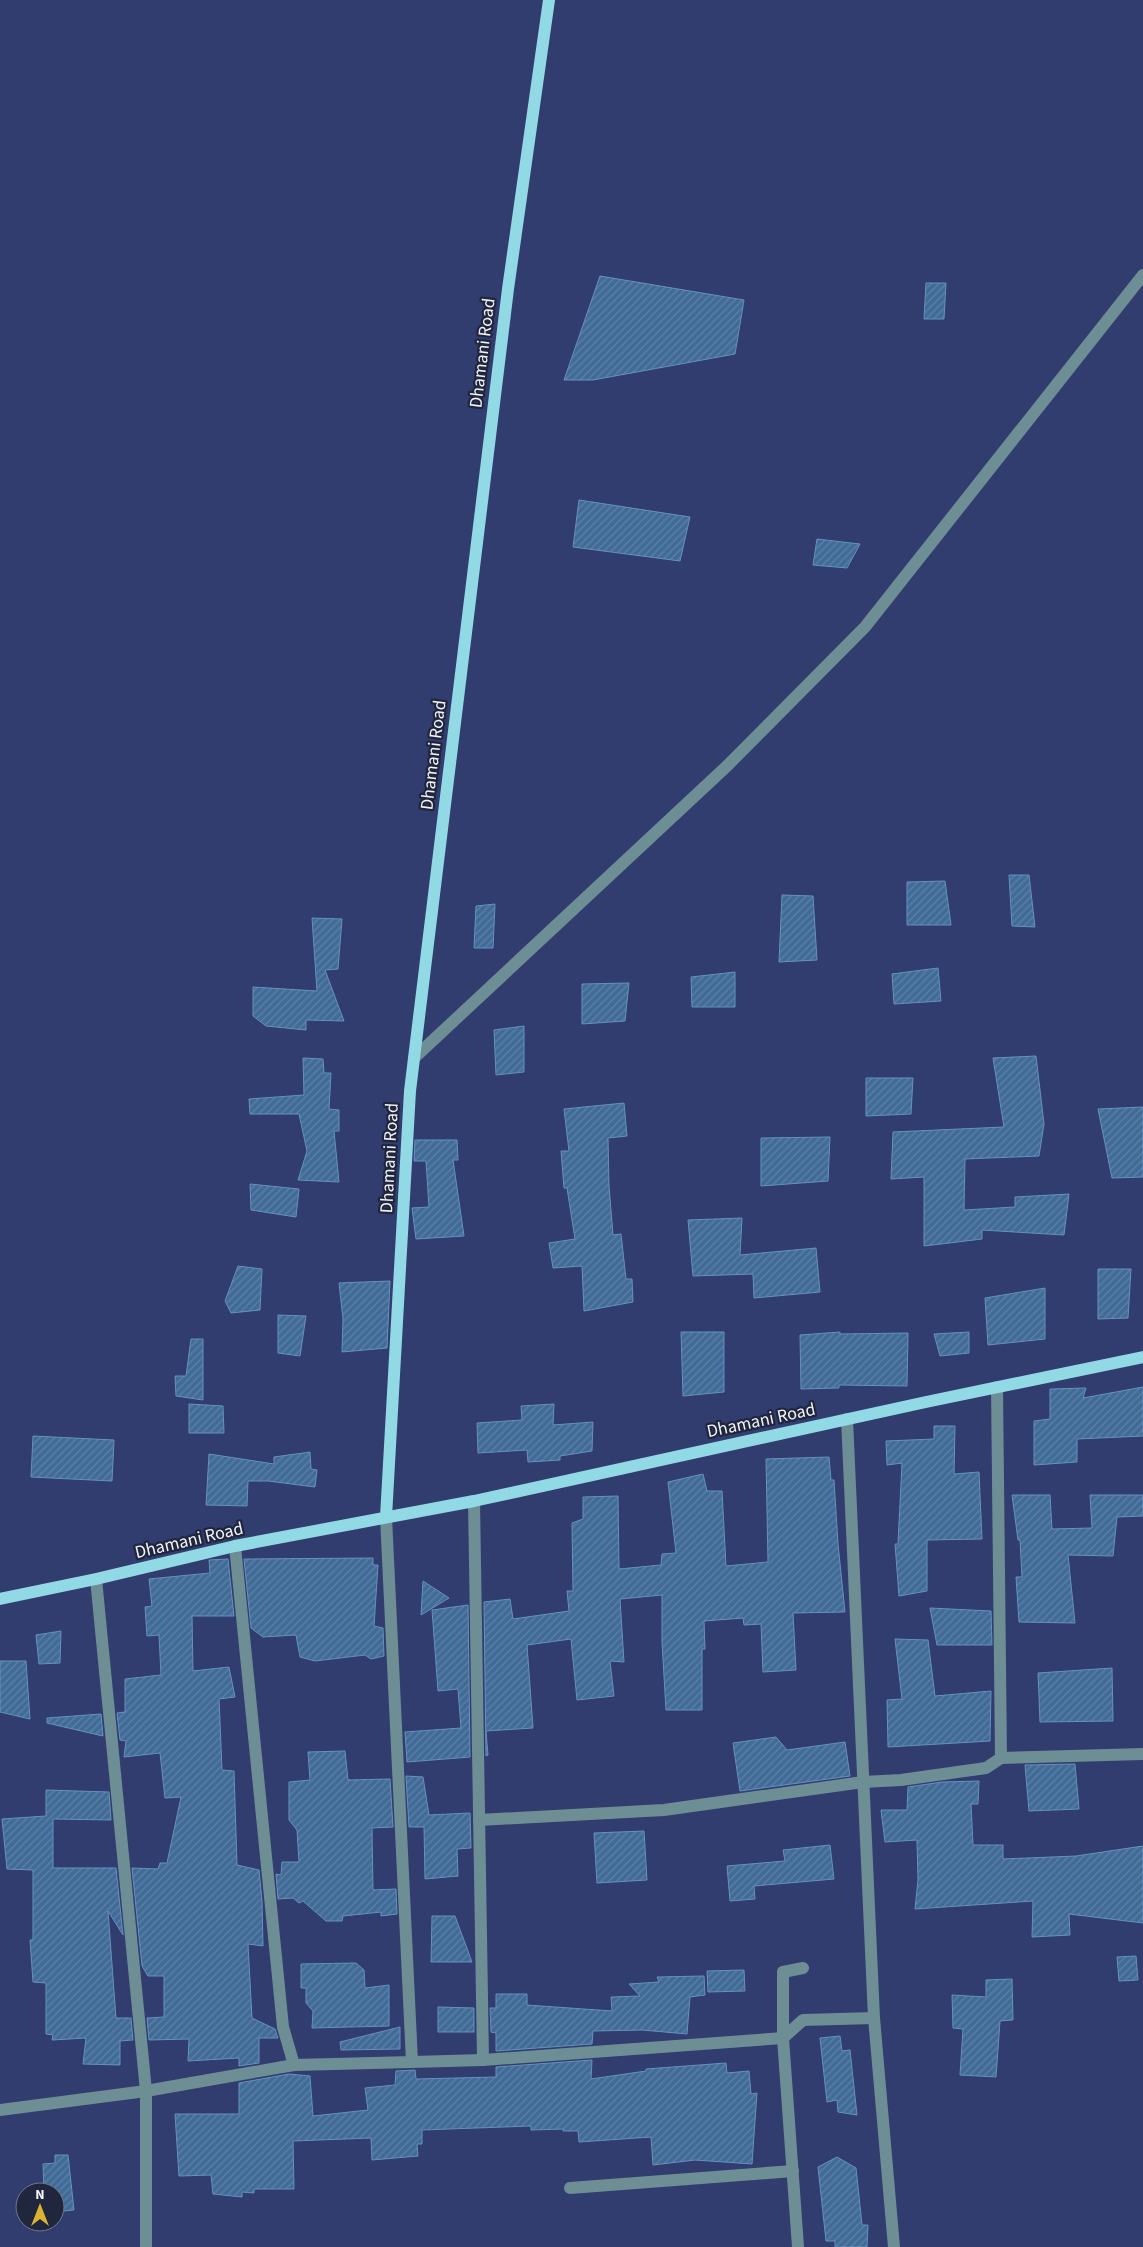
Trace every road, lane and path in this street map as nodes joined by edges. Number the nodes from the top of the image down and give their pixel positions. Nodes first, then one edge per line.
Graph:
1 (549, 0) edge
2 (1143, 275) edge
3 (414, 1058) junction
4 (1143, 1357) edge
5 (997, 1387) junction
6 (847, 1419) junction
7 (474, 1501) junction
8 (386, 1517) junction
9 (236, 1546) junction
10 (96, 1579) junction
11 (0, 1599) edge
12 (1143, 1754) edge
13 (1001, 1758) junction
14 (863, 1782) junction
15 (479, 1820) junction
16 (803, 1968) dead end
17 (874, 2018) junction
18 (783, 2038) junction
19 (482, 2060) junction
20 (412, 2062) junction
21 (294, 2066) junction
22 (146, 2091) junction
23 (0, 2110) edge
24 (793, 2171) junction
25 (570, 2188) dead end
26 (146, 2247) edge
27 (798, 2247) edge
28 (894, 2247) edge

1 - 3 main road, Dhamani Road
2 - 3 street
3 - 8 main road, Dhamani Road
4 - 5 main road, Dhamani Road
5 - 6 main road, Dhamani Road
5 - 13 street
6 - 7 main road, Dhamani Road
6 - 14 street
7 - 8 main road, Dhamani Road
7 - 15 street
8 - 9 main road, Dhamani Road
8 - 20 street
9 - 10 main road, Dhamani Road
9 - 21 street
10 - 11 main road, Dhamani Road
10 - 22 street
12 - 13 street
13 - 14 street
14 - 15 street
14 - 17 street
15 - 19 street
16 - 18 street
17 - 18 street
17 - 28 street
18 - 19 street
18 - 24 street
19 - 20 street
20 - 21 street
21 - 22 street
22 - 23 street
22 - 26 street
24 - 25 street
24 - 27 street

